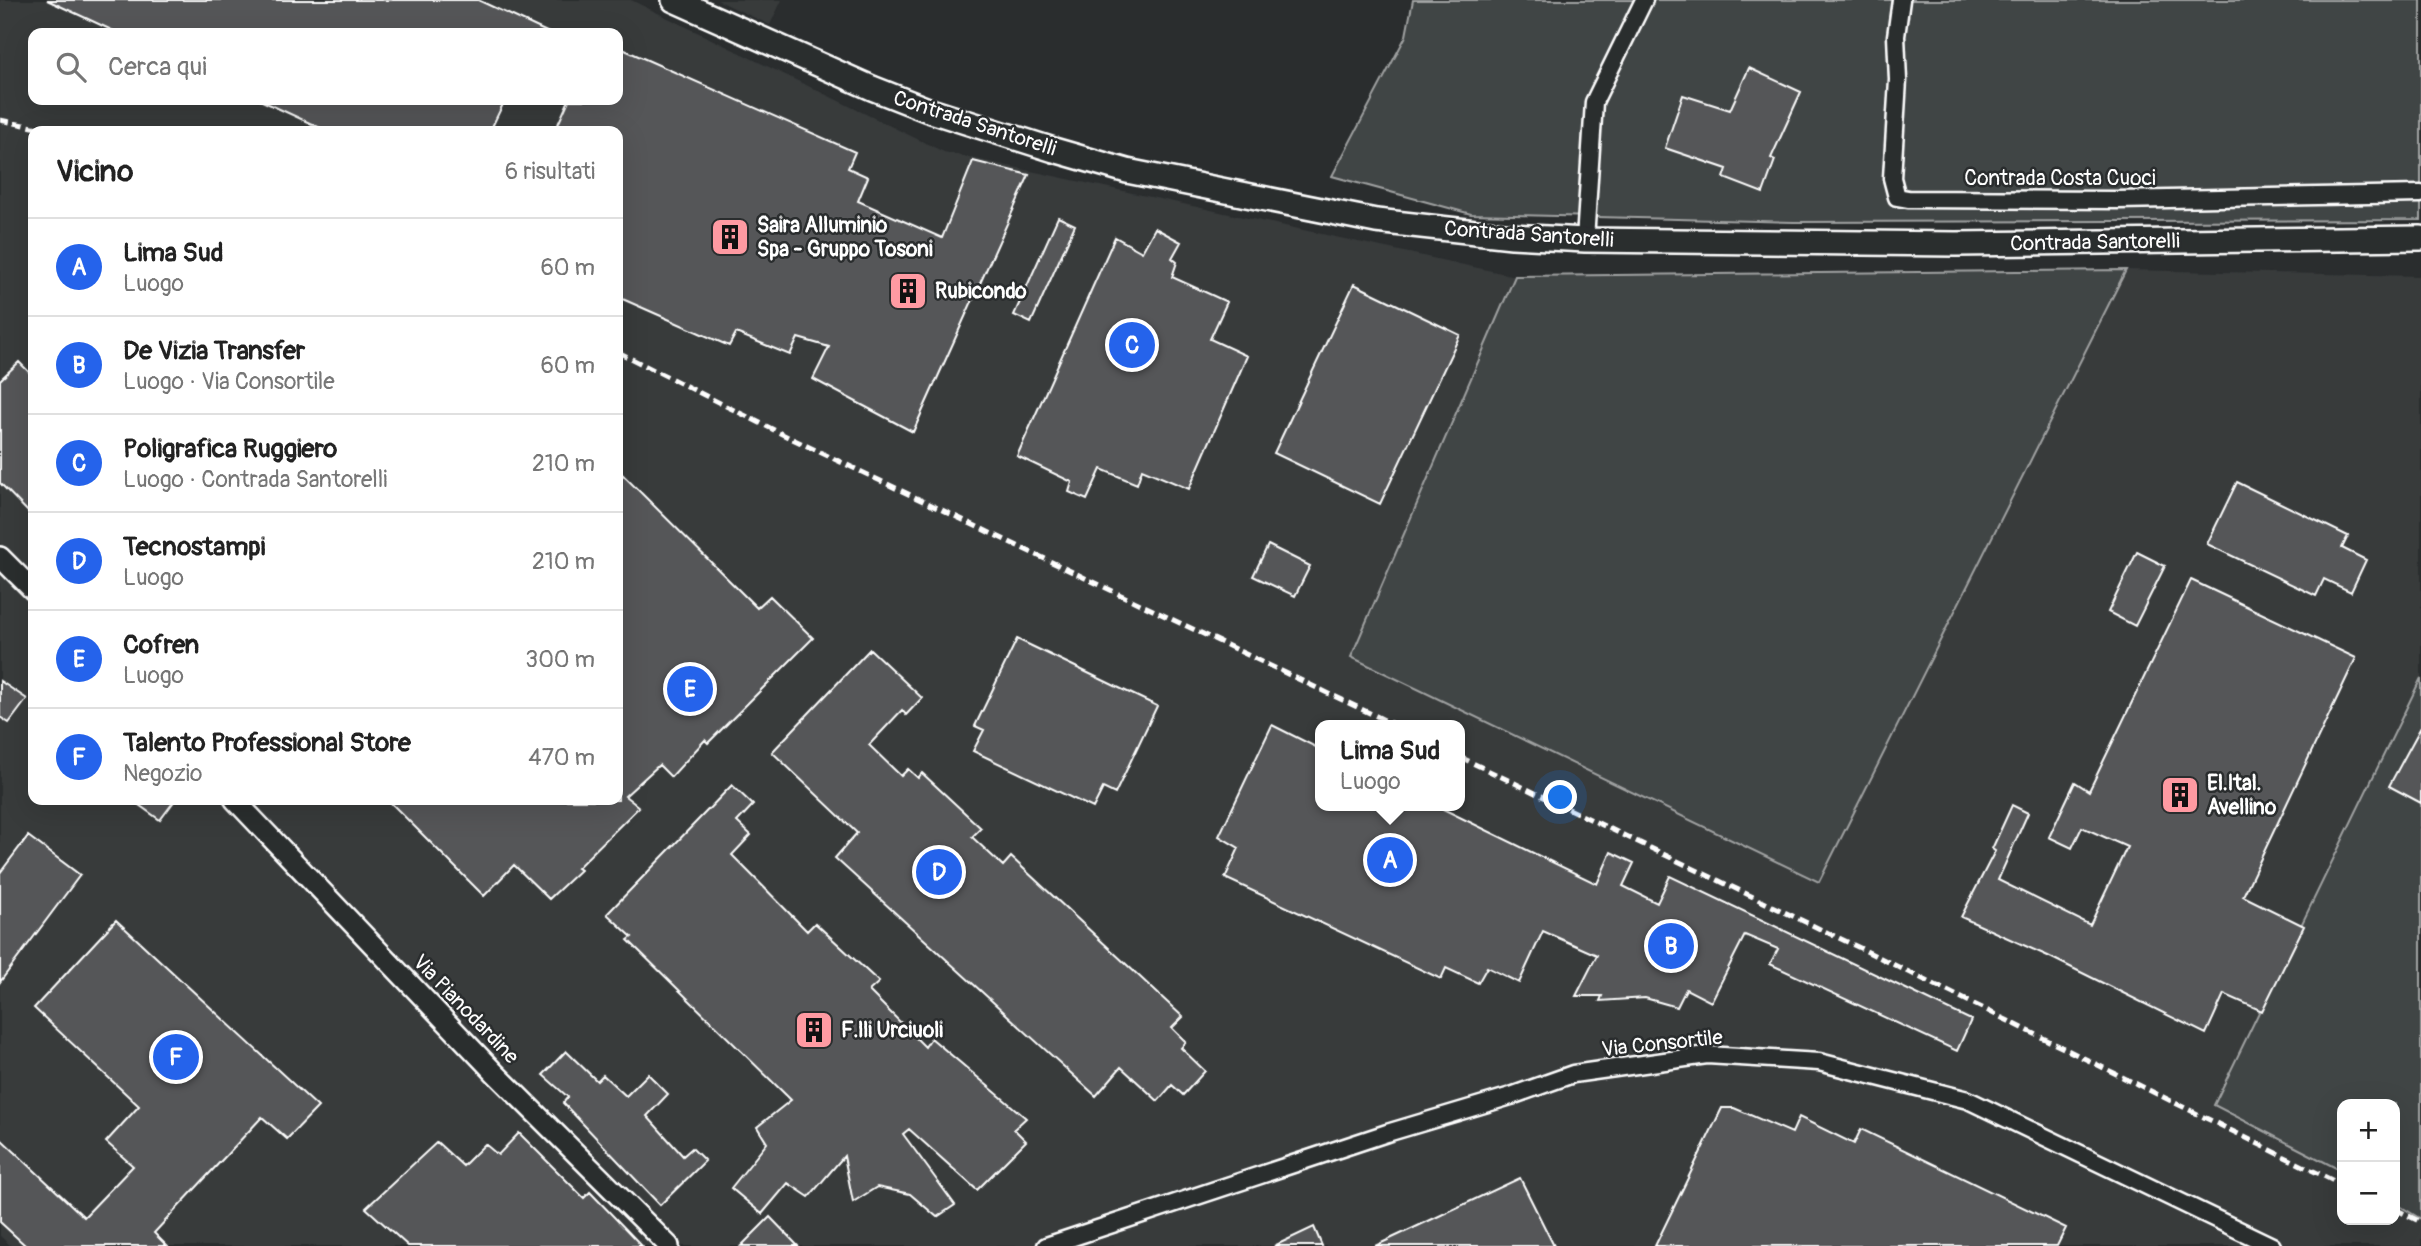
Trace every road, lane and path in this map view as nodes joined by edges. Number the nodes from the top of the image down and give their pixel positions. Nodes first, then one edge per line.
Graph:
1 (674, 0) edge
2 (1644, 0) edge
3 (1901, 0) edge
4 (2421, 194) edge
5 (2421, 238) edge
6 (1586, 240) junction
7 (0, 557) edge
8 (28, 585) edge
9 (240, 805) edge
10 (669, 1246) edge
11 (1046, 1246) edge
12 (2272, 1246) edge

1 - 6 main road, Contrada Santorelli
2 - 6 street
3 - 4 street, Contrada Costa Cuoci
5 - 6 main road, Contrada Santorelli
7 - 8 street
9 - 10 street, Via Pianodardine
11 - 12 street, Via Consortile

